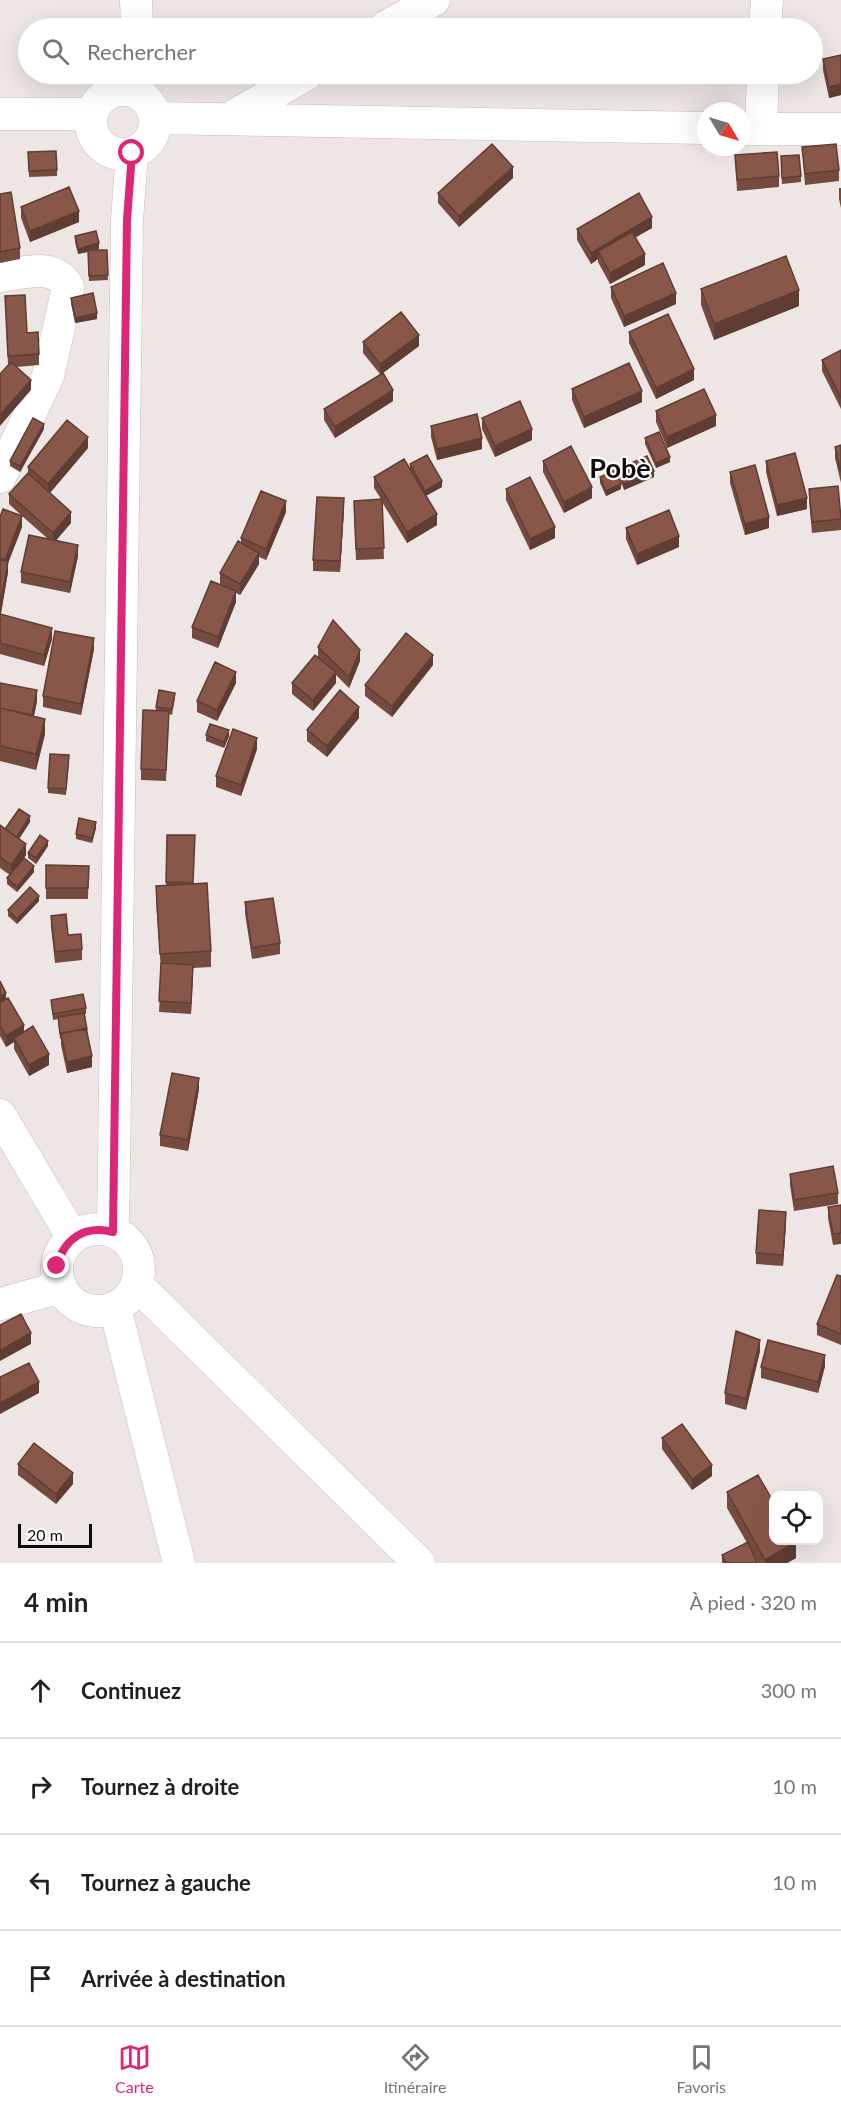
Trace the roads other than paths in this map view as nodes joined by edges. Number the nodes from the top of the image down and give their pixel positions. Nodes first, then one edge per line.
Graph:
1 (136, 0) edge
2 (434, 0) edge
3 (767, 0) edge
4 (137, 18) edge
5 (402, 18) edge
6 (766, 18) edge
7 (133, 84) edge
8 (137, 84) edge
9 (290, 84) edge
10 (761, 84) edge
11 (0, 114) edge
12 (92, 114) junction
13 (156, 118) junction
14 (228, 120) junction
15 (697, 128) edge
16 (752, 129) edge
17 (841, 129) edge
18 (132, 153) junction
19 (0, 276) edge
20 (0, 477) edge
21 (0, 1115) edge
22 (113, 1232) junction
23 (73, 1238) junction
24 (137, 1285) junction
25 (61, 1287) junction
26 (0, 1304) edge
27 (115, 1308) junction
28 (179, 1563) edge
29 (419, 1563) edge

1 - 4 street
2 - 5 street
3 - 6 street
7 - 12 street
8 - 13 street
9 - 14 street
10 - 16 street
11 - 12 street
12 - 18 street
13 - 14 street
13 - 18 street
14 - 15 street
16 - 17 street
18 - 22 street
19 - 20 street
21 - 23 street
22 - 23 street
22 - 24 street
23 - 25 street
24 - 27 street
24 - 29 street
25 - 26 street
25 - 27 street
27 - 28 street

